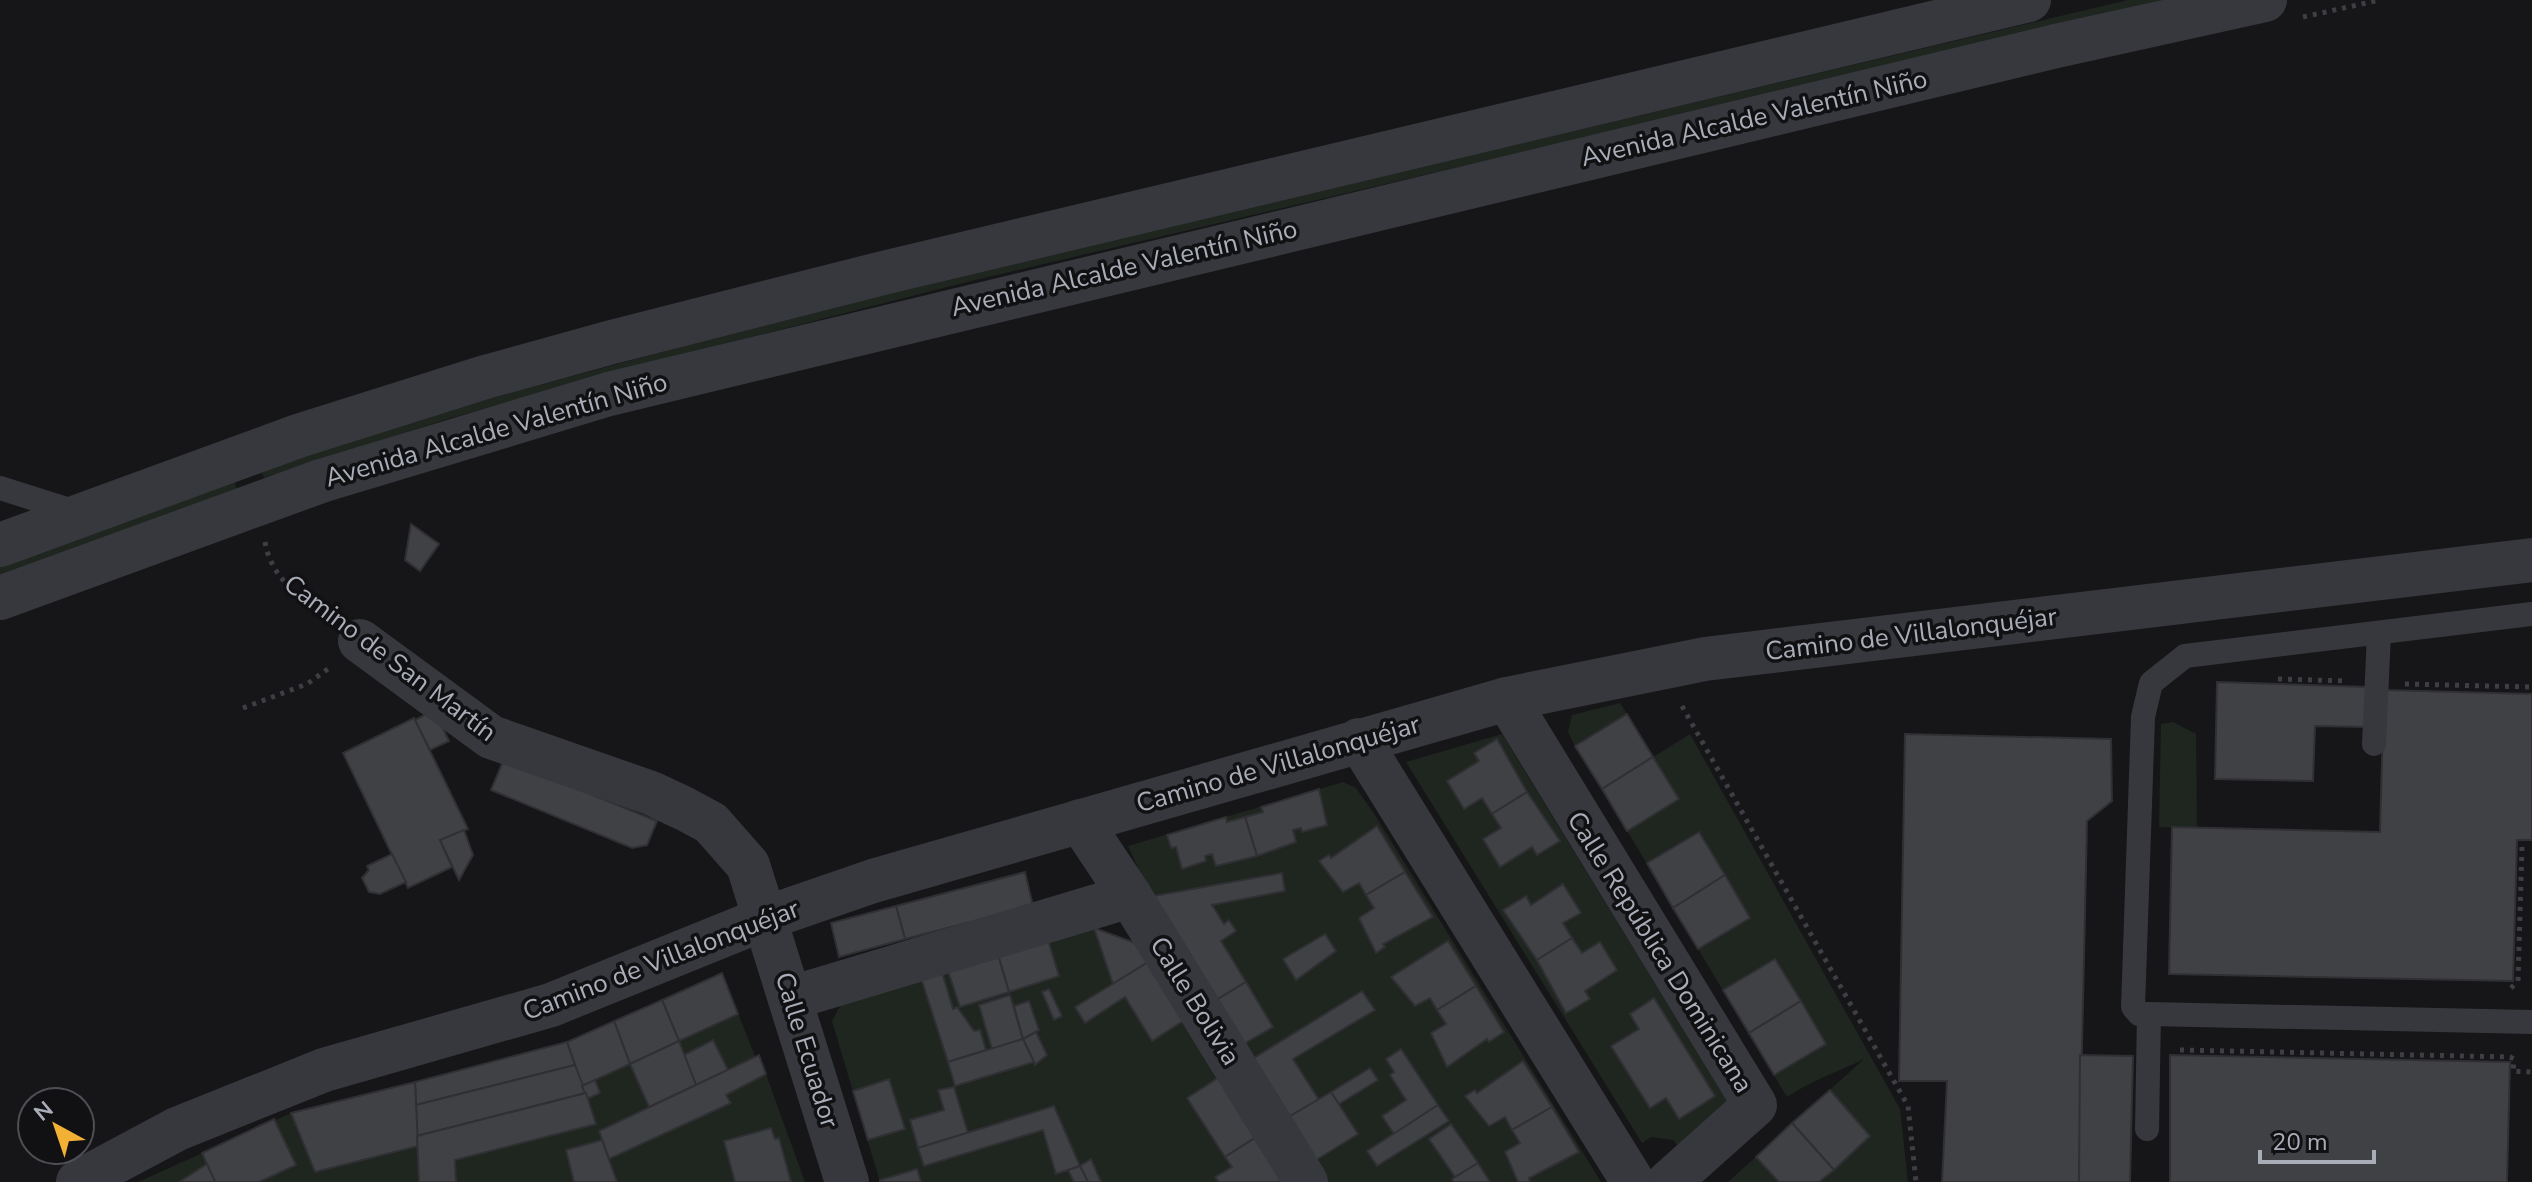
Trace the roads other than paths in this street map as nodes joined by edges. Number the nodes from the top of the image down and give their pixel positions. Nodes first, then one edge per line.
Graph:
1 (2029, 0) edge
2 (2265, 0) edge
3 (0, 488) edge
4 (82, 514) junction
5 (0, 545) edge
6 (2532, 560) edge
7 (0, 598) edge
8 (2532, 614) edge
9 (2379, 633) junction
10 (360, 641) road end
11 (1507, 699) junction
12 (1359, 740) junction
13 (2374, 744) dead end
14 (1080, 821) junction
15 (1130, 896) junction
16 (766, 918) junction
17 (791, 998) junction
18 (2149, 1014) junction
19 (2532, 1022) edge
20 (2147, 1129) dead end
21 (78, 1182) edge
22 (847, 1182) edge
23 (1306, 1182) edge
24 (1633, 1182) edge
25 (1669, 1182) edge

1 - 4 street, Avenida Alcalde Valentín Niño
2 - 7 street, Avenida Alcalde Valentín Niño
3 - 4 lane
4 - 5 street, Avenida Alcalde Valentín Niño
6 - 11 street, Camino de Villalonquéjar
8 - 9 lane
9 - 13 lane
9 - 18 lane
10 - 16 street, Camino de San Martín
11 - 12 street, Camino de Villalonquéjar
11 - 25 street, Calle República Dominicana
12 - 14 street, Camino de Villalonquéjar
12 - 24 street
14 - 15 street, Calle Bolivia
14 - 16 street, Camino de Villalonquéjar
15 - 17 street
15 - 23 street, Calle Bolivia
16 - 17 street, Calle Ecuador
16 - 21 street, Camino de Villalonquéjar
17 - 22 street, Calle Ecuador
18 - 19 lane
18 - 20 lane

